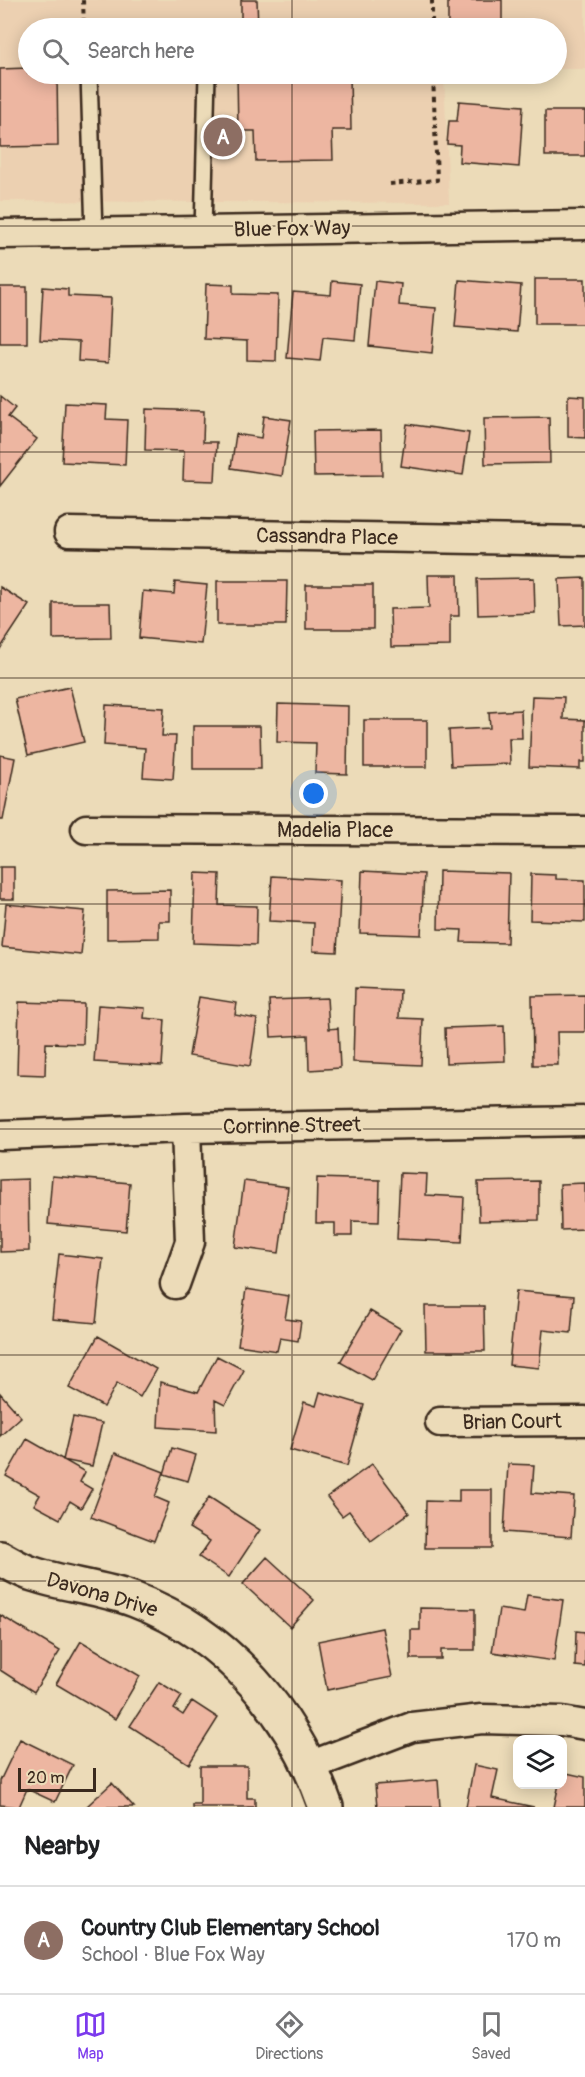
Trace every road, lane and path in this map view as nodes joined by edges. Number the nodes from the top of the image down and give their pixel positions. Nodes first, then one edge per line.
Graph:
1 (83, 0) edge
2 (432, 0) edge
3 (84, 18) edge
4 (432, 18) edge
5 (89, 84) edge
6 (207, 84) edge
7 (433, 84) edge
8 (390, 183) dead end
9 (585, 225) edge
10 (203, 231) junction
11 (94, 233) junction
12 (0, 234) edge
13 (69, 532) dead end
14 (585, 541) edge
15 (86, 829) dead end
16 (585, 831) edge
17 (585, 1121) edge
18 (186, 1128) junction
19 (0, 1135) edge
20 (175, 1284) dead end
21 (585, 1421) edge
22 (440, 1422) dead end
23 (0, 1558) edge
24 (585, 1725) edge
25 (312, 1766) junction
26 (326, 1807) edge

1 - 3 path
2 - 4 path
5 - 11 lane
6 - 10 lane
7 - 8 path
9 - 10 street, Blue Fox Way
10 - 11 street, Blue Fox Way
11 - 12 street, Blue Fox Way
13 - 14 street, Cassandra Place
15 - 16 street, Madelia Place
17 - 18 street, Corrinne Street
18 - 19 street, Corrinne Street
18 - 20 street
21 - 22 street, Brian Court
23 - 25 street, Davona Drive
24 - 25 street
25 - 26 street, Davona Drive

